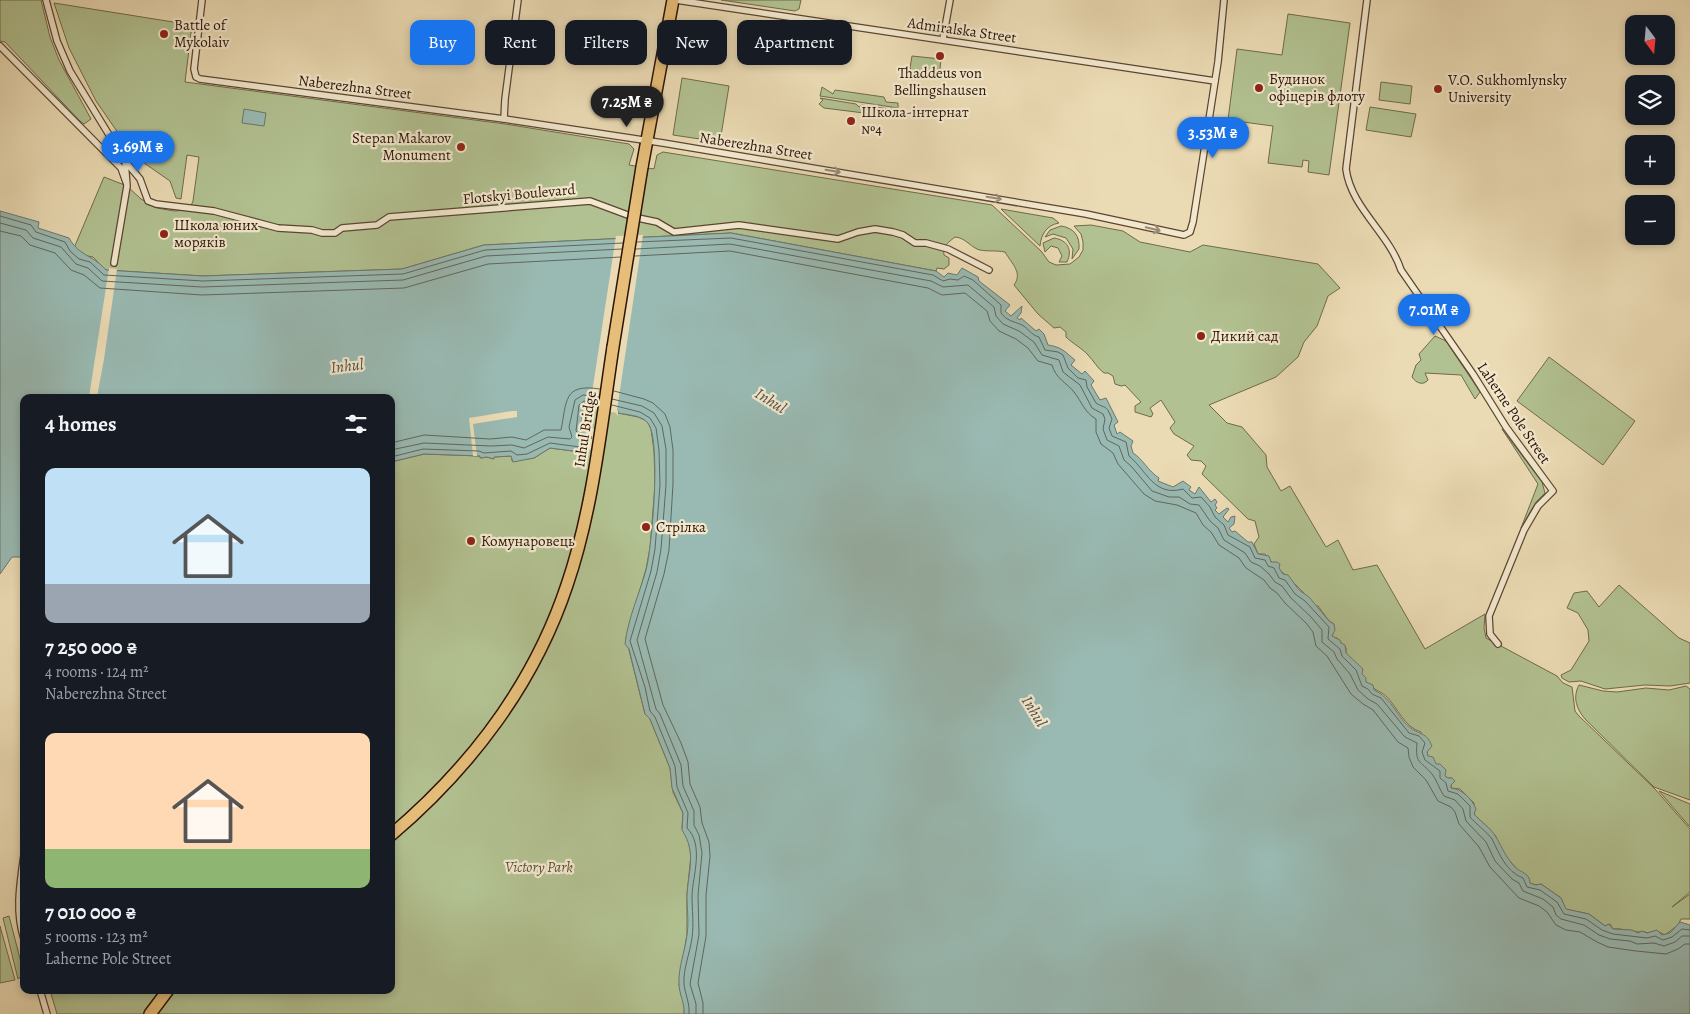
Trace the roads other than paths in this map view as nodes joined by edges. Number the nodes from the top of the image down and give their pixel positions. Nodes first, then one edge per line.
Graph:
1 (46, 0) edge
2 (202, 0) edge
3 (518, 0) edge
4 (674, 0) edge
5 (950, 0) edge
6 (1224, 0) edge
7 (1367, 0) edge
8 (943, 39) junction
9 (0, 46) edge
10 (1215, 81) junction
11 (504, 119) junction
12 (647, 141) junction
13 (125, 161) junction
14 (127, 186) junction
15 (114, 263) dead end
16 (989, 270) dead end
17 (1498, 644) dead end
18 (395, 831) edge
19 (20, 891) edge
20 (20, 921) edge
21 (41, 994) edge
22 (165, 994) edge
23 (46, 1014) edge
24 (150, 1014) edge

1 - 13 street
2 - 11 street, Naberezhna Street
3 - 11 street
4 - 8 street, Admiralska Street
4 - 12 highway, Inhul Bridge
5 - 8 street
6 - 10 street
7 - 17 street, Laherne Pole Street
8 - 10 street, Admiralska Street
9 - 14 street
12 -> 10 street, Naberezhna Street
11 - 12 street, Naberezhna Street
12 - 18 highway, Inhul Bridge, bridge
13 - 14 street
13 - 16 street, Flotskyi Boulevard
14 - 15 street
19 - 20 street
21 - 23 street
22 - 24 highway

